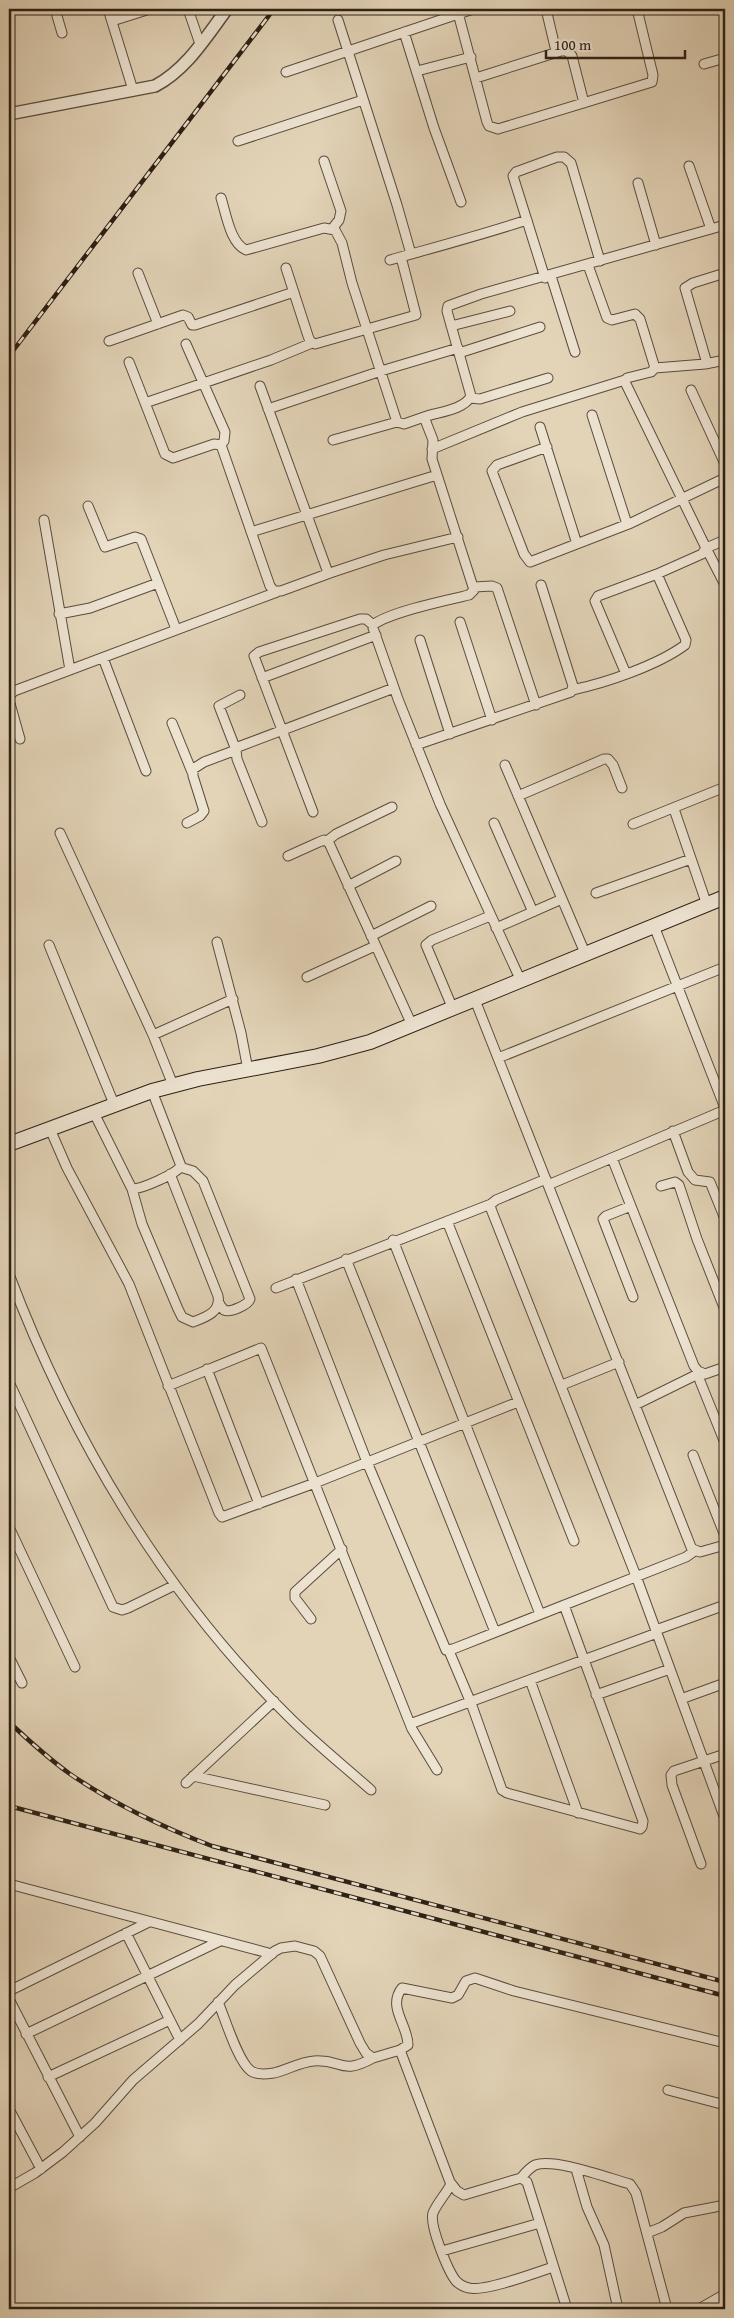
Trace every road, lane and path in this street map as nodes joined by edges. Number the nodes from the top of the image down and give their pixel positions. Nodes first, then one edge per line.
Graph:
1 (55, 9) edge
2 (108, 9) edge
3 (150, 9) edge
4 (188, 9) edge
5 (227, 9) edge
6 (473, 9) edge
7 (546, 9) edge
8 (637, 9) edge
9 (458, 13) junction
10 (338, 20) dead end
11 (112, 21) junction
12 (404, 32) junction
13 (62, 33) dead end
14 (200, 44) junction
15 (348, 51) junction
16 (561, 51) junction
17 (471, 57) junction
18 (725, 58) edge
19 (704, 64) dead end
20 (417, 71) junction
21 (286, 72) dead end
22 (476, 78) junction
23 (133, 90) junction
24 (363, 100) junction
25 (584, 103) junction
26 (9, 114) edge
27 (238, 141) dead end
28 (324, 161) dead end
29 (689, 166) dead end
30 (638, 183) dead end
31 (221, 198) dead end
32 (461, 202) dead end
33 (527, 220) junction
34 (725, 225) edge
35 (332, 229) junction
36 (711, 229) junction
37 (656, 245) junction
38 (411, 254) junction
39 (401, 257) junction
40 (390, 260) dead end
41 (600, 261) junction
42 (588, 265) junction
43 (286, 268) dead end
44 (138, 273) dead end
45 (725, 274) edge
46 (548, 277) junction
47 (294, 292) junction
48 (510, 311) dead end
49 (158, 324) junction
50 (451, 326) junction
51 (540, 327) dead end
52 (367, 330) junction
53 (109, 341) dead end
54 (312, 343) junction
55 (186, 344) dead end
56 (459, 350) junction
57 (575, 352) dead end
58 (725, 360) edge
59 (129, 362) dead end
60 (705, 364) junction
61 (656, 368) junction
62 (381, 371) junction
63 (548, 378) dead end
64 (625, 380) junction
65 (202, 383) junction
66 (260, 386) dead end
67 (691, 390) dead end
68 (470, 398) junction
69 (145, 403) junction
70 (268, 410) junction
71 (592, 415) dead end
72 (424, 417) junction
73 (397, 422) junction
74 (540, 427) dead end
75 (334, 440) dead end
76 (221, 445) junction
77 (547, 447) junction
78 (432, 449) junction
79 (725, 464) edge
80 (437, 475) junction
81 (725, 478) edge
82 (682, 499) junction
83 (88, 506) dead end
84 (308, 515) junction
85 (44, 520) dead end
86 (628, 524) junction
87 (251, 532) junction
88 (458, 537) junction
89 (725, 540) edge
90 (577, 544) junction
91 (706, 548) junction
92 (330, 573) junction
93 (657, 574) junction
94 (158, 583) junction
95 (541, 584) dead end
96 (725, 586) edge
97 (474, 587) junction
98 (277, 592) junction
99 (59, 614) junction
100 (460, 622) dead end
101 (373, 625) junction
102 (176, 630) junction
103 (376, 635) junction
104 (420, 640) dead end
105 (104, 658) junction
106 (70, 670) junction
107 (626, 674) junction
108 (262, 678) junction
109 (394, 688) junction
110 (572, 690) junction
111 (240, 695) dead end
112 (9, 696) edge
113 (9, 700) edge
114 (536, 705) junction
115 (492, 720) junction
116 (172, 723) dead end
117 (282, 729) junction
118 (450, 734) junction
119 (20, 739) dead end
120 (416, 745) junction
121 (236, 750) junction
122 (505, 765) dead end
123 (146, 771) dead end
124 (192, 772) junction
125 (725, 787) edge
126 (622, 788) dead end
127 (518, 796) junction
128 (392, 807) dead end
129 (674, 809) junction
130 (313, 812) dead end
131 (262, 822) dead end
132 (187, 823) dead end
133 (494, 823) dead end
134 (633, 824) dead end
135 (60, 834) dead end
136 (327, 841) junction
137 (288, 856) dead end
138 (691, 859) junction
139 (396, 861) dead end
140 (348, 886) junction
141 (596, 893) dead end
142 (725, 897) edge
143 (562, 899) junction
144 (707, 905) junction
145 (431, 906) dead end
146 (533, 912) junction
147 (490, 916) junction
148 (654, 926) junction
149 (496, 928) junction
150 (371, 936) junction
151 (217, 942) dead end
152 (49, 945) dead end
153 (375, 946) junction
154 (585, 953) junction
155 (725, 967) edge
156 (307, 977) dead end
157 (520, 979) junction
158 (678, 986) junction
159 (233, 999) junction
160 (475, 1000) junction
161 (453, 1009) junction
162 (412, 1025) junction
163 (153, 1035) junction
164 (498, 1058) junction
165 (248, 1070) junction
166 (173, 1085) junction
167 (152, 1091) junction
168 (114, 1104) junction
169 (725, 1109) edge
170 (94, 1113) junction
171 (50, 1129) junction
172 (673, 1132) junction
173 (9, 1144) edge
174 (612, 1158) junction
175 (180, 1167) junction
176 (170, 1174) junction
177 (547, 1182) junction
178 (661, 1186) dead end
179 (132, 1189) junction
180 (491, 1204) junction
181 (631, 1206) junction
182 (725, 1219) edge
183 (447, 1221) junction
184 (393, 1240) junction
185 (346, 1259) junction
186 (9, 1274) edge
187 (296, 1279) junction
188 (276, 1288) dead end
189 (634, 1297) dead end
190 (219, 1303) junction
191 (725, 1310) edge
192 (619, 1362) junction
193 (725, 1366) edge
194 (207, 1369) junction
195 (698, 1373) junction
196 (9, 1382) edge
197 (562, 1385) junction
198 (168, 1386) junction
199 (518, 1402) junction
200 (635, 1405) junction
201 (465, 1423) junction
202 (418, 1442) junction
203 (725, 1443) edge
204 (693, 1455) dead end
205 (367, 1462) junction
206 (315, 1483) junction
207 (9, 1490) edge
208 (9, 1498) edge
209 (259, 1504) junction
210 (9, 1527) edge
211 (725, 1536) edge
212 (574, 1541) dead end
213 (725, 1544) edge
214 (342, 1550) junction
215 (693, 1550) junction
216 (636, 1576) junction
217 (175, 1585) junction
218 (564, 1605) junction
219 (725, 1605) edge
220 (540, 1614) junction
221 (311, 1619) dead end
222 (656, 1631) junction
223 (495, 1632) junction
224 (449, 1651) junction
225 (9, 1657) edge
226 (583, 1660) junction
227 (75, 1667) dead end
228 (670, 1669) junction
229 (530, 1680) junction
230 (22, 1683) dead end
231 (725, 1683) edge
232 (596, 1695) junction
233 (681, 1699) junction
234 (274, 1701) junction
235 (471, 1703) junction
236 (410, 1724) junction
237 (725, 1754) edge
238 (704, 1761) junction
239 (437, 1770) dead end
240 (193, 1776) junction
241 (186, 1783) dead end
242 (371, 1790) dead end
243 (325, 1805) dead end
244 (578, 1813) junction
245 (725, 1819) edge
246 (701, 1864) dead end
247 (9, 1884) edge
248 (149, 1922) junction
249 (126, 1933) junction
250 (220, 1940) junction
251 (272, 1954) junction
252 (148, 1976) junction
253 (9, 1991) edge
254 (9, 1999) edge
255 (218, 2002) junction
256 (170, 2020) junction
257 (26, 2034) junction
258 (180, 2040) junction
259 (725, 2043) edge
260 (400, 2050) junction
261 (373, 2058) junction
262 (48, 2077) junction
263 (668, 2090) dead end
264 (725, 2105) edge
265 (9, 2109) edge
266 (80, 2137) junction
267 (41, 2169) junction
268 (576, 2169) junction
269 (521, 2178) junction
270 (451, 2184) junction
271 (9, 2188) edge
272 (725, 2208) edge
273 (540, 2223) junction
274 (647, 2233) junction
275 (442, 2251) junction
276 (554, 2267) junction
277 (725, 2294) edge
278 (567, 2309) edge
279 (618, 2309) edge
280 (667, 2309) edge
281 (699, 2309) edge

1 - 13 street
2 - 11 street
3 - 11 street
4 - 14 street
5 - 14 street
6 - 9 street
7 - 16 street
8 - 25 street
9 - 12 street
9 - 17 street
10 - 15 street
11 - 23 street
12 - 15 street
12 - 20 street
14 - 23 street
15 - 21 street
15 - 24 street
16 - 22 street
16 - 25 street
17 - 20 street
17 - 22 street
18 - 19 street
20 - 32 street
22 - 25 street
23 - 26 street
24 - 27 street
24 - 38 street
28 - 35 street
29 - 36 street
30 - 37 street
31 - 35 street
33 - 38 street
33 - 41 street
33 - 46 street
34 - 36 street
35 - 52 street
36 - 37 street
37 - 41 street
38 - 39 street
39 - 40 street
39 - 52 street
41 - 42 street
42 - 46 street
42 - 61 street
43 - 47 street
44 - 49 street
45 - 60 street
46 - 50 street
46 - 57 street
47 - 49 street
47 - 54 street
48 - 50 street
49 - 53 street
50 - 56 street
51 - 56 street
52 - 54 street
52 - 62 street
54 - 65 street
55 - 65 street
56 - 62 street
56 - 68 street
58 - 60 street
59 - 69 street
60 - 61 street
61 - 64 street
62 - 70 street
62 - 73 street
63 - 68 street
64 - 78 street
64 - 82 street
65 - 69 street
65 - 76 street
66 - 70 street
67 - 79 street
68 - 72 street
69 - 76 street
70 - 84 street
71 - 86 street
72 - 73 street
72 - 78 street
73 - 75 street
74 - 77 street
76 - 87 street
77 - 90 street
77 - 90 street
78 - 80 street
80 - 84 street
80 - 88 street
81 - 82 street
82 - 86 street
82 - 91 street
83 - 94 street
84 - 87 street
84 - 92 street
85 - 99 street
86 - 90 street
87 - 98 street
88 - 92 street
88 - 97 street
89 - 91 street
91 - 93 street
91 - 96 street
92 - 98 street
93 - 107 street
93 - 107 street
94 - 99 street
94 - 102 street
95 - 110 street
97 - 101 street
97 - 114 street
98 - 102 street
99 - 106 street
100 - 115 street
101 - 103 street
101 - 108 street
102 - 105 street
103 - 108 street
103 - 109 street
104 - 118 street
105 - 106 street
105 - 123 street
106 - 112 street
107 - 110 street
108 - 117 street
109 - 117 street
109 - 120 street
110 - 114 street
111 - 121 street
113 - 119 street
114 - 115 street
115 - 118 street
116 - 124 street
117 - 121 street
117 - 130 street
118 - 120 street
120 - 147 street
121 - 124 street
121 - 131 street
122 - 127 street
124 - 132 street
125 - 129 street
126 - 127 street
127 - 143 street
128 - 136 street
129 - 134 street
129 - 138 street
133 - 146 street
135 - 163 street
136 - 137 street
136 - 140 street
138 - 141 street
138 - 144 street
139 - 140 street
140 - 150 street
142 - 144 main road
143 - 146 street
143 - 154 street
144 - 148 main road
145 - 150 street
146 - 149 street
147 - 149 street
147 - 161 street
148 - 154 main road
148 - 158 street
149 - 157 street
150 - 153 street
151 - 159 street
152 - 168 street
153 - 156 street
153 - 162 street
154 - 157 main road
155 - 158 street
157 - 160 main road
158 - 164 street
158 - 169 street
159 - 163 street
159 - 165 street
160 - 161 main road
160 - 164 street
161 - 162 main road
162 - 165 main road
163 - 166 street
164 - 177 street
165 - 166 main road
166 - 167 main road
167 - 168 main road
167 - 175 street
168 - 170 main road
169 - 172 street
170 - 171 main road
170 - 179 street
171 - 173 main road
171 - 198 street
172 - 174 street
172 - 182 street
174 - 177 street
174 - 181 street
175 - 176 street
175 - 190 street
176 - 179 street
176 - 190 street
177 - 180 street
177 - 192 street
178 - 191 street
179 - 190 street
180 - 183 street
180 - 197 street
181 - 189 street
181 - 195 street
183 - 184 street
183 - 199 street
184 - 185 street
184 - 201 street
185 - 187 street
185 - 202 street
186 - 217 street
187 - 188 street
187 - 205 street
192 - 197 street
192 - 200 street
193 - 195 street
194 - 198 street
194 - 206 street
194 - 209 street
195 - 200 street
195 - 203 street
196 - 217 street
197 - 216 street
198 - 209 street
199 - 201 street
199 - 212 street
200 - 215 street
201 - 202 street
201 - 220 street
202 - 205 street
202 - 223 street
204 - 211 street
205 - 206 street
205 - 224 street
206 - 209 street
206 - 214 street
207 - 208 street
210 - 227 street
213 - 215 street
214 - 221 street
214 - 236 street
215 - 216 street
216 - 218 street
216 - 222 street
217 - 234 street
218 - 220 street
218 - 226 street
219 - 222 street
220 - 223 street
222 - 226 street
222 - 228 street
223 - 224 street
224 - 235 street
225 - 230 street
226 - 229 street
226 - 232 street
228 - 232 street
228 - 233 street
229 - 235 street
229 - 244 street
231 - 233 street
232 - 244 street
233 - 238 street
234 - 240 street
234 - 242 street
235 - 236 street
235 - 244 street
236 - 239 street
237 - 238 street
238 - 245 street
238 - 246 street
240 - 241 street
240 - 243 street
247 - 248 street
248 - 249 street
248 - 250 street
249 - 252 street
249 - 253 street
250 - 251 street
250 - 252 street
251 - 255 street
251 - 261 street
252 - 256 street
252 - 257 street
254 - 257 street
255 - 258 street
255 - 261 street
256 - 258 street
256 - 262 street
257 - 262 street
258 - 266 street
259 - 260 street
260 - 261 street
260 - 270 street
262 - 266 street
263 - 264 street
265 - 267 street
266 - 267 street
267 - 271 street
268 - 269 street
268 - 274 street
268 - 279 street
269 - 270 street
269 - 273 street
270 - 275 street
272 - 274 street
273 - 275 street
273 - 276 street
274 - 280 street
275 - 276 street
276 - 278 street
277 - 281 street

